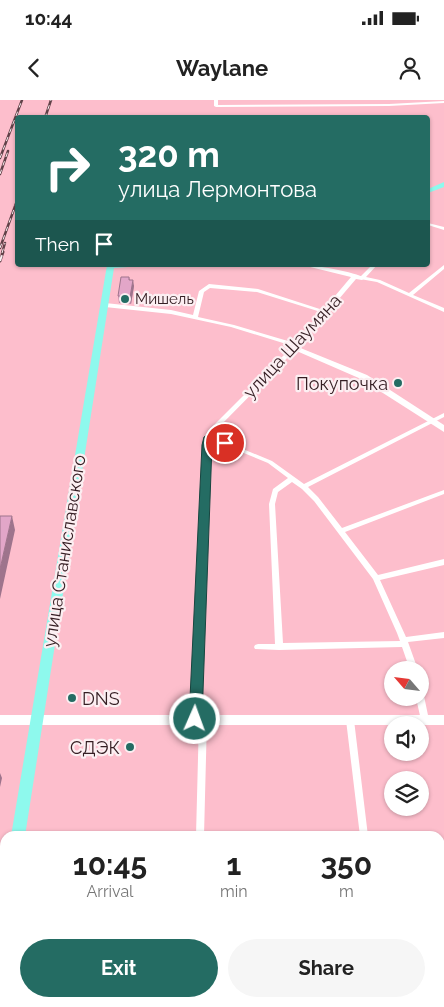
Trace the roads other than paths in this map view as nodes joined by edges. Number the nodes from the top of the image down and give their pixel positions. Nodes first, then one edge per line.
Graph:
1 (216, 100) edge
2 (444, 102) edge
3 (444, 184) edge
4 (430, 190) edge
5 (430, 225) edge
6 (444, 229) edge
7 (444, 266) edge
8 (110, 267) edge
9 (315, 267) edge
10 (372, 267) edge
11 (358, 277) junction
12 (410, 295) junction
13 (105, 305) junction
14 (444, 310) edge
15 (326, 312) junction
16 (195, 318) junction
17 (295, 347) junction
18 (444, 415) edge
19 (433, 421) junction
20 (444, 428) edge
21 (209, 437) junction
22 (293, 478) junction
23 (304, 487) junction
24 (444, 492) edge
25 (342, 531) junction
26 (444, 562) edge
27 (376, 578) junction
28 (444, 635) edge
29 (404, 642) junction
30 (258, 647) dead end
31 (279, 647) junction
32 (411, 661) edge
33 (199, 719) junction
34 (0, 720) edge
35 (36, 720) junction
36 (350, 720) junction
37 (384, 720) edge
38 (429, 720) edge
39 (444, 720) edge
40 (19, 831) edge
41 (200, 831) edge
42 (363, 831) edge

1 - 2 street
3 - 4 main road
5 - 6 street
7 - 12 street
8 - 13 main road, улица Станиславского
9 - 11 street
10 - 11 street, улица Шаумяна
11 - 12 street
11 - 15 street, улица Шаумяна
12 - 14 street
13 - 16 street
13 - 35 main road, улица Станиславского
15 - 16 street
15 - 17 street, улица Шаумяна
16 - 17 street
17 - 19 street
17 - 21 street, улица Шаумяна
18 - 19 street
19 - 20 street
19 - 23 street
21 - 22 street
21 - 33 street
22 - 23 street
22 - 31 street
23 - 25 street
24 - 25 street
25 - 27 street
26 - 27 street
27 - 29 street
28 - 29 street
29 - 31 street
29 - 32 street
30 - 31 street
33 - 35 main road
33 - 36 main road
33 - 41 street
34 - 35 main road
35 - 40 main road, улица Станиславского
36 - 37 main road
36 - 42 street
38 - 39 main road

